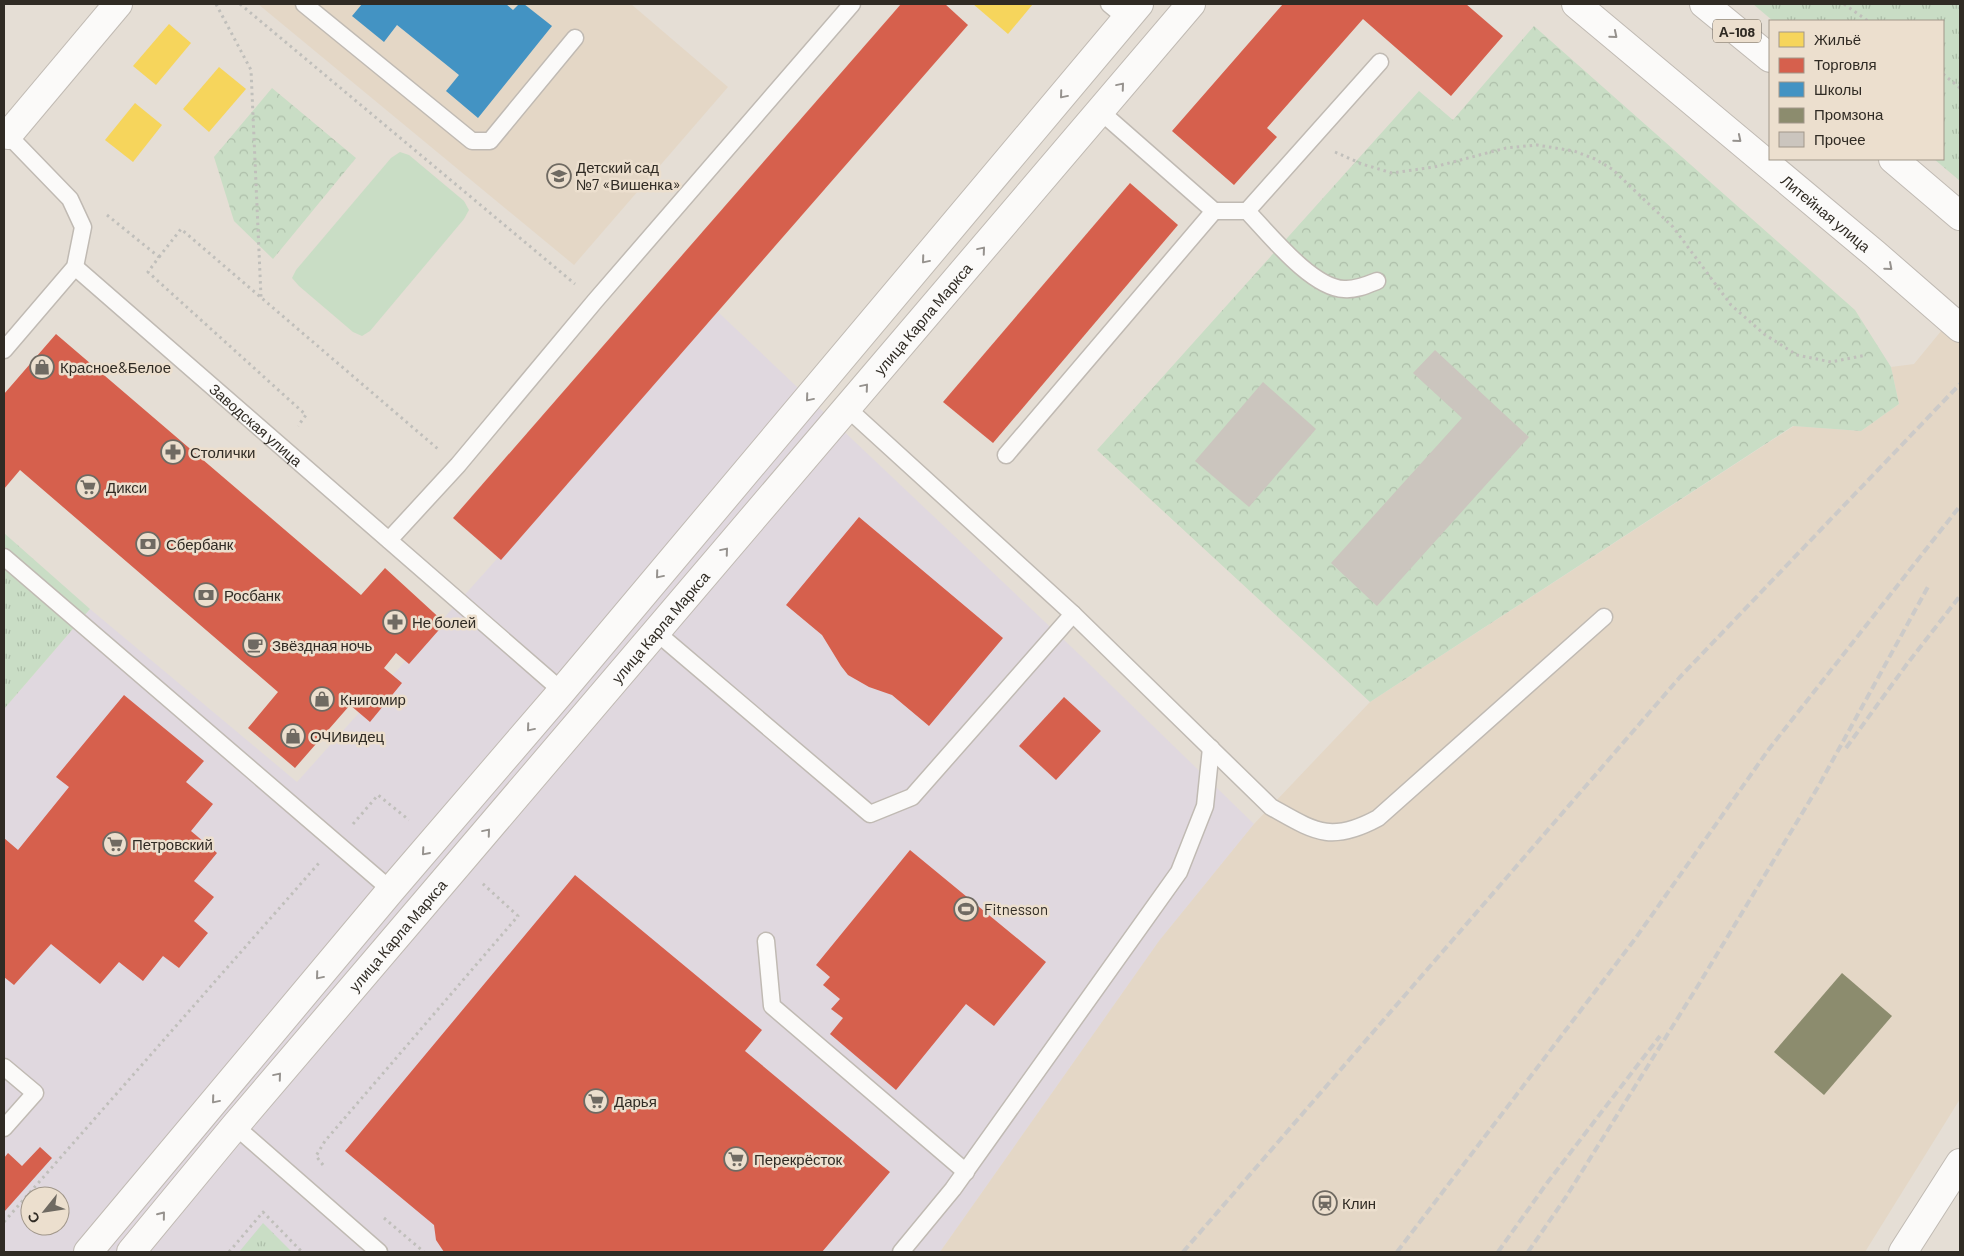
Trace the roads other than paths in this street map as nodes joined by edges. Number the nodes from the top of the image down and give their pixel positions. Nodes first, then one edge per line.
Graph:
1 (118, 4) edge
2 (304, 4) edge
3 (852, 4) edge
4 (1191, 4) edge
5 (1576, 4) edge
6 (1704, 4) edge
7 (1125, 9) edge
8 (575, 38) dead end
9 (1769, 57) edge
10 (1380, 62) dead end
11 (1100, 111) junction
12 (6, 135) edge
13 (1894, 160) edge
14 (1214, 211) junction
15 (1246, 211) junction
16 (1960, 216) edge
17 (75, 267) junction
18 (1378, 281) dead end
19 (1960, 328) edge
20 (4, 350) edge
21 (847, 408) junction
22 (1006, 455) dead end
23 (389, 540) junction
24 (4, 557) edge
25 (1073, 614) junction
26 (1604, 617) dead end
27 (656, 632) junction
28 (562, 691) junction
29 (1211, 748) junction
30 (391, 890) junction
31 (766, 940) dead end
32 (4, 1067) edge
33 (235, 1126) junction
34 (4, 1128) edge
35 (1960, 1163) edge
36 (966, 1172) junction
37 (88, 1252) edge
38 (131, 1252) edge
39 (379, 1252) edge
40 (901, 1252) edge
41 (1903, 1252) edge

1 - 12 main road
2 - 8 lane
3 - 23 lane
11 -> 4 main road, улица Карла Маркса
5 -> 19 main road, Литейная улица
6 - 9 main road, А-108
7 -> 28 main road
10 - 15 lane
11 - 14 lane
21 -> 11 main road, улица Карла Маркса
12 - 17 lane
13 - 16 main road
14 - 15 lane
14 - 22 lane
15 - 18 lane
17 - 20 lane
17 - 23 lane, Заводская улица
21 - 25 lane
27 -> 21 main road, улица Карла Маркса
23 - 28 lane, Заводская улица
24 - 30 lane
25 - 27 lane
25 - 29 lane
26 - 29 lane
33 -> 27 main road, улица Карла Маркса
28 -> 30 main road
29 - 36 lane
30 -> 37 main road
31 - 36 lane
32 - 34 lane
38 -> 33 main road, улица Карла Маркса
33 - 39 lane
35 - 41 main road
36 - 40 lane

